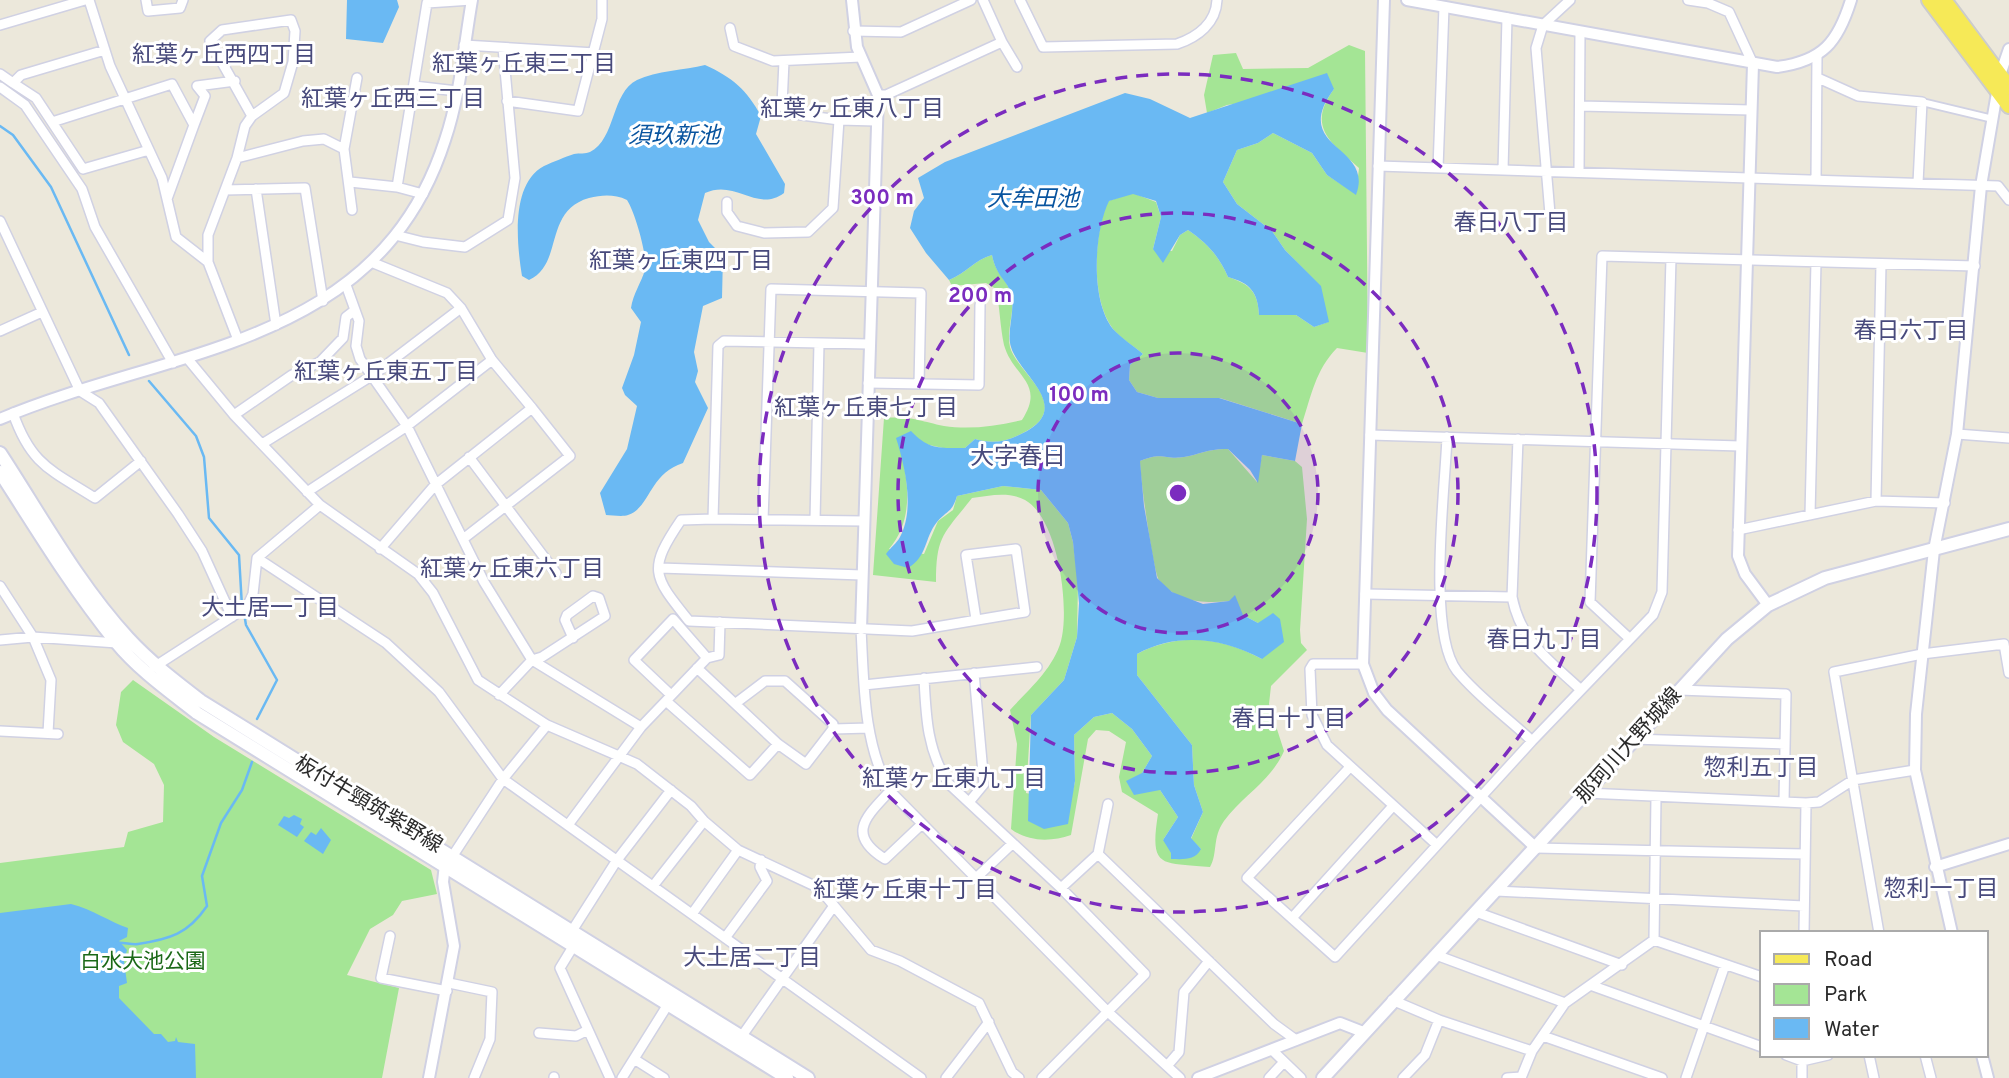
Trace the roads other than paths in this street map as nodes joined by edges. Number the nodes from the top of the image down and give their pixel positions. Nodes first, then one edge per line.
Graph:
1 (87, 0) edge
2 (146, 0) edge
3 (183, 0) edge
4 (472, 0) edge
5 (602, 0) edge
6 (852, 0) edge
7 (971, 0) edge
8 (984, 0) edge
9 (1020, 0) edge
10 (1217, 0) edge
11 (1384, 0) edge
12 (1407, 0) edge
13 (1570, 0) edge
14 (1688, 0) edge
15 (1851, 0) edge
16 (1929, 0) edge
17 (1944, 0) edge
18 (1459, 5) edge
19 (1444, 7) junction
20 (1507, 18) junction
21 (0, 24) edge
22 (1543, 25) junction
23 (730, 28) dead end
24 (853, 31) junction
25 (1580, 32) junction
26 (1002, 42) junction
27 (464, 45) junction
28 (503, 48) junction
29 (2009, 49) edge
30 (105, 50) junction
31 (595, 53) junction
32 (862, 57) junction
33 (1816, 57) junction
34 (784, 61) junction
35 (1752, 64) junction
36 (1017, 66) dead end
37 (0, 74) edge
38 (357, 78) dead end
39 (1818, 78) junction
40 (234, 81) junction
41 (13, 83) junction
42 (2002, 84) edge
43 (414, 86) junction
44 (0, 87) edge
45 (457, 92) junction
46 (878, 94) junction
47 (126, 100) junction
48 (507, 101) junction
49 (1922, 102) junction
50 (1580, 106) junction
51 (2009, 106) edge
52 (1751, 110) junction
53 (252, 116) junction
54 (1993, 119) junction
55 (839, 120) junction
56 (876, 121) junction
57 (52, 122) junction
58 (194, 124) junction
59 (344, 149) junction
60 (149, 150) junction
61 (237, 158) junction
62 (1378, 166) junction
63 (1438, 168) junction
64 (1503, 170) junction
65 (1547, 171) junction
66 (1579, 172) junction
67 (1749, 178) junction
68 (1816, 180) junction
69 (350, 182) junction
70 (1918, 183) junction
71 (1982, 186) junction
72 (397, 187) junction
73 (256, 189) junction
74 (225, 190) junction
75 (423, 194) junction
76 (166, 201) junction
77 (2009, 201) edge
78 (727, 202) dead end
79 (352, 210) dead end
80 (1550, 214) dead end
81 (0, 221) edge
82 (395, 235) junction
83 (1671, 258) junction
84 (1746, 260) junction
85 (208, 262) junction
86 (371, 262) junction
87 (1816, 262) junction
88 (1881, 264) junction
89 (1975, 266) junction
90 (346, 285) junction
91 (871, 291) junction
92 (323, 301) junction
93 (980, 305) dead end
94 (461, 308) junction
95 (355, 310) junction
96 (42, 312) junction
97 (276, 325) junction
98 (0, 331) edge
99 (238, 340) junction
100 (769, 342) junction
101 (819, 343) junction
102 (869, 344) junction
103 (187, 358) junction
104 (492, 360) junction
105 (173, 363) junction
106 (373, 375) junction
107 (868, 383) junction
108 (919, 384) junction
109 (80, 391) junction
110 (532, 408) junction
111 (13, 413) junction
112 (234, 415) junction
113 (0, 419) edge
114 (407, 426) junction
115 (1956, 434) junction
116 (1370, 435) junction
117 (1447, 437) junction
118 (2009, 438) edge
119 (1518, 439) junction
120 (1594, 442) junction
121 (262, 444) junction
122 (1667, 444) junction
123 (1740, 446) junction
124 (0, 453) edge
125 (470, 457) junction
126 (141, 461) junction
127 (0, 472) edge
128 (435, 485) junction
129 (307, 492) junction
130 (1876, 501) junction
131 (1945, 503) junction
132 (320, 505) junction
133 (506, 506) junction
134 (1810, 515) junction
135 (713, 519) junction
136 (763, 520) junction
137 (815, 520) junction
138 (864, 521) junction
139 (2009, 529) edge
140 (1738, 530) junction
141 (463, 539) junction
142 (380, 549) junction
143 (1934, 550) junction
144 (257, 558) junction
145 (660, 569) junction
146 (556, 573) dead end
147 (862, 575) junction
148 (0, 586) edge
149 (1365, 594) junction
150 (1440, 595) junction
151 (1512, 597) junction
152 (1768, 605) junction
153 (239, 612) junction
154 (976, 619) junction
155 (720, 622) junction
156 (861, 629) junction
157 (33, 638) junction
158 (573, 638) junction
159 (1630, 639) junction
160 (0, 640) edge
161 (117, 643) junction
162 (1922, 654) junction
163 (707, 658) junction
164 (531, 660) junction
165 (1363, 664) junction
166 (1037, 667) dead end
167 (698, 668) junction
168 (151, 670) junction
169 (974, 673) junction
170 (2009, 673) edge
171 (924, 678) junction
172 (864, 685) junction
173 (1581, 690) junction
174 (1679, 690) junction
175 (499, 695) junction
176 (668, 698) junction
177 (736, 703) junction
178 (547, 725) junction
179 (641, 727) junction
180 (869, 727) junction
181 (833, 729) junction
182 (0, 731) edge
183 (1633, 740) junction
184 (1532, 741) junction
185 (778, 744) junction
186 (1785, 744) junction
187 (619, 755) junction
188 (1350, 767) junction
189 (1915, 771) junction
190 (503, 779) junction
191 (1853, 780) junction
192 (671, 790) junction
193 (890, 791) junction
194 (1586, 793) junction
195 (1656, 797) junction
196 (1482, 798) junction
197 (970, 802) junction
198 (1784, 802) junction
199 (1806, 803) junction
200 (1108, 804) dead end
201 (1393, 806) junction
202 (704, 821) junction
203 (922, 824) junction
204 (568, 825) junction
205 (1012, 844) junction
206 (2009, 844) edge
207 (1437, 845) junction
208 (1536, 848) junction
209 (738, 850) junction
210 (1656, 852) junction
211 (1098, 854) junction
212 (1805, 854) junction
213 (449, 860) junction
214 (617, 860) junction
215 (761, 860) junction
216 (1935, 867) junction
217 (976, 878) junction
218 (653, 886) junction
219 (1061, 888) junction
220 (1496, 891) junction
221 (1656, 901) junction
222 (1804, 906) junction
223 (833, 907) junction
224 (1476, 912) junction
225 (692, 914) junction
226 (1292, 918) junction
227 (1804, 931) edge
228 (1878, 931) edge
229 (1951, 931) edge
230 (390, 936) dead end
231 (725, 938) junction
232 (570, 939) junction
233 (1654, 940) junction
234 (1436, 955) junction
235 (1209, 961) junction
236 (1622, 965) junction
237 (1725, 965) junction
238 (1760, 976) edge
239 (783, 979) junction
240 (1593, 986) junction
241 (448, 987) junction
242 (1392, 1000) junction
243 (1565, 1003) junction
244 (667, 1006) junction
245 (1108, 1013) junction
246 (1439, 1020) junction
247 (989, 1022) junction
248 (1704, 1028) junction
249 (588, 1030) junction
250 (1363, 1032) junction
251 (539, 1033) dead end
252 (1543, 1036) junction
253 (1296, 1040) junction
254 (739, 1042) junction
255 (1760, 1046) edge
256 (1272, 1049) junction
257 (1532, 1051) junction
258 (1869, 1057) edge
259 (1926, 1057) edge
260 (1982, 1057) edge
261 (1802, 1058) edge
262 (634, 1059) junction
263 (1283, 1063) junction
264 (1167, 1066) junction
265 (1013, 1076) edge
266 (1521, 1077) edge
267 (429, 1078) edge
268 (474, 1078) edge
269 (610, 1078) edge
270 (622, 1078) edge
271 (664, 1078) edge
272 (787, 1078) edge
273 (808, 1078) edge
274 (921, 1078) edge
275 (946, 1078) edge
276 (1041, 1078) edge
277 (1180, 1078) edge
278 (1198, 1078) edge
279 (1269, 1078) edge
280 (1301, 1078) edge
281 (1323, 1078) edge
282 (1404, 1078) edge
283 (1507, 1078) edge
284 (1662, 1078) edge
285 (1686, 1078) edge
286 (1802, 1078) edge
287 (1874, 1078) edge
288 (1931, 1078) edge
289 (1987, 1078) edge

1 - 21 street
1 - 30 street
2 - 3 street
4 - 27 street
4 - 43 street
5 - 31 street
6 - 24 street
7 - 24 street
8 - 26 street
9 - 10 street
11 - 62 street
12 - 19 street
13 - 22 street
14 - 35 street
15 - 33 street
16 - 42 main road
17 - 42 main road
18 - 19 street
18 - 20 street
19 - 63 street
20 - 22 street
20 - 64 street
22 - 25 street
22 - 65 street
23 - 34 street
24 - 32 street
25 - 35 street
25 - 50 street
26 - 36 street
26 - 46 street
27 - 28 street
27 - 45 street
28 - 31 street
28 - 48 street
29 - 42 street
30 - 41 street
30 - 47 street
31 - 48 street
32 - 34 street
32 - 46 street
33 - 35 street
33 - 39 street
34 - 55 street
35 - 52 street
37 - 41 street
38 - 59 street
39 - 49 street
39 - 68 street
40 - 53 street
40 - 53 street
40 - 58 street
41 - 57 street
42 - 51 main road
42 - 54 street
43 - 45 street
43 - 72 street
44 - 105 street
45 - 75 street
46 - 56 street
47 - 57 street
47 - 58 street
47 - 60 street
48 - 82 street
49 - 54 street
49 - 70 street
50 - 52 street
50 - 66 street
52 - 67 street
53 - 61 street
54 - 71 street
55 - 56 street
55 - 78 street
56 - 91 street
57 - 60 street
58 - 76 street
59 - 61 street
59 - 69 street
60 - 76 street
61 - 74 street
62 - 63 street
62 - 116 street
63 - 64 street
64 - 65 street
65 - 66 street
65 - 80 street
66 - 67 street
67 - 68 street
67 - 84 street
68 - 70 street
69 - 72 street
69 - 79 street
70 - 71 street
71 - 77 street
71 - 89 street
72 - 75 street
73 - 74 street
73 - 92 street
73 - 97 street
74 - 85 street
75 - 82 street
76 - 85 street
81 - 96 street
82 - 86 street
83 - 84 street
83 - 120 street
83 - 122 street
84 - 87 street
84 - 123 street
85 - 99 street
86 - 90 street
86 - 94 street
87 - 88 street
87 - 134 street
88 - 89 street
88 - 130 street
89 - 115 street
90 - 92 street
90 - 95 street
91 - 100 street
91 - 102 street
91 - 108 street
92 - 97 street
93 - 108 street
94 - 104 street
94 - 106 street
95 - 106 street
95 - 112 street
96 - 98 street
96 - 109 street
97 - 99 street
99 - 103 street
100 - 101 street
100 - 135 street
100 - 136 street
101 - 102 street
101 - 137 street
102 - 107 street
103 - 105 street
103 - 112 street
104 - 110 street
104 - 114 street
105 - 109 street
106 - 114 street
106 - 121 street
107 - 108 street
107 - 138 street
109 - 111 street
109 - 126 street
110 - 125 street
110 - 133 street
111 - 113 street
111 - 126 street
112 - 121 street
114 - 128 street
114 - 129 street
115 - 118 street
115 - 131 street
116 - 117 street
116 - 149 street
117 - 119 street
117 - 150 street
119 - 120 street
119 - 151 street
120 - 122 street
120 - 159 street
121 - 129 street
122 - 123 street
122 - 159 street
123 - 140 street
124 - 168 main road, 板付牛頸筑紫野線
125 - 128 street
125 - 133 street
126 - 153 street
127 - 161 main road, 板付牛頸筑紫野線
128 - 141 street
128 - 142 street
129 - 132 street
130 - 131 street
130 - 134 street
131 - 143 street
132 - 142 street
132 - 144 street
133 - 141 street
133 - 146 street
134 - 140 street
135 - 136 street
135 - 145 street
136 - 137 street
137 - 138 street
138 - 147 street
139 - 143 main road, 那珂川大野城線
140 - 152 street
141 - 164 street
142 - 175 street
143 - 152 main road, 那珂川大野城線
143 - 162 street
144 - 153 street
144 - 190 street
145 - 147 street
145 - 155 street
147 - 156 street
148 - 157 street
149 - 150 street
149 - 165 street
150 - 151 street
150 - 184 street
151 - 173 street
152 - 174 main road, 那珂川大野城線
153 - 168 street
154 - 154 street
154 - 156 street
155 - 156 street
155 - 163 street
156 - 172 street
157 - 160 street
157 - 161 street
157 - 182 street
158 - 158 street
158 - 164 street
159 - 173 street
161 - 168 main road, 板付牛頸筑紫野線
162 - 170 street
162 - 189 street
162 - 191 street
163 - 167 street
163 - 176 street
164 - 175 street
164 - 179 street
165 - 188 street
165 - 196 street
166 - 169 street
167 - 176 street
167 - 177 street
168 - 213 main road, 板付牛頸筑紫野線
169 - 171 street
169 - 197 street
171 - 172 street
171 - 197 street
172 - 180 street
173 - 184 street
174 - 183 main road, 那珂川大野城線
174 - 186 street
175 - 178 street
176 - 179 street
176 - 185 street
177 - 181 street
177 - 185 street
178 - 187 street
178 - 190 street
179 - 187 street
180 - 181 street
180 - 193 street
181 - 185 street
183 - 186 street
183 - 194 main road, 那珂川大野城線
184 - 196 street
186 - 198 street
187 - 192 street
187 - 204 street
188 - 201 street
188 - 226 street
189 - 191 street
189 - 216 street
190 - 204 street
190 - 213 street
191 - 199 street
191 - 228 street
192 - 202 street
192 - 214 street
193 - 203 street
193 - 203 street
194 - 195 street
194 - 208 main road, 那珂川大野城線
195 - 198 street
195 - 210 street
196 - 207 street
196 - 208 street
197 - 205 street
198 - 199 street
199 - 212 street
200 - 211 street
201 - 207 street
201 - 226 street
202 - 209 street
202 - 218 street
203 - 217 street
204 - 214 street
205 - 217 street
205 - 219 street
206 - 216 street
207 - 226 street
208 - 210 street
208 - 220 main road, 那珂川大野城線
209 - 215 street
209 - 225 street
210 - 212 street
210 - 221 street
211 - 219 street
211 - 235 street
212 - 222 street
213 - 232 main road, 板付牛頸筑紫野線
213 - 241 street
214 - 218 street
214 - 232 street
215 - 223 street
215 - 231 street
216 - 229 street
217 - 245 street
218 - 225 street
219 - 245 street
220 - 221 street
220 - 224 main road, 那珂川大野城線
221 - 222 street
221 - 233 street
222 - 227 street
223 - 239 street
223 - 247 street
224 - 234 main road, 那珂川大野城線
224 - 236 street
225 - 231 street
230 - 241 street
231 - 239 street
232 - 244 main road, 板付牛頸筑紫野線
232 - 249 street
232 - 254 main road, 板付牛頸筑紫野線
233 - 236 street
233 - 237 street
234 - 242 main road, 那珂川大野城線
234 - 243 street
235 - 253 street
235 - 264 street
236 - 240 street
237 - 238 street
237 - 248 street
239 - 254 street
239 - 274 street
240 - 243 street
240 - 248 street
241 - 267 street
241 - 268 street
242 - 246 street
242 - 250 main road, 那珂川大野城線
243 - 252 street
244 - 254 main road, 板付牛頸筑紫野線
244 - 262 street
245 - 264 street
245 - 276 street
246 - 257 street
246 - 282 street
247 - 265 street
247 - 275 street
248 - 255 street
248 - 285 street
249 - 251 street
249 - 269 street
250 - 253 street
250 - 281 main road, 那珂川大野城線
252 - 257 street
252 - 284 street
253 - 256 street
254 - 272 main road, 板付牛頸筑紫野線
254 - 273 main road, 板付牛頸筑紫野線
256 - 263 street
256 - 278 street
257 - 266 street
258 - 287 street
259 - 288 street
260 - 289 street
261 - 286 street
262 - 270 street
262 - 271 street
263 - 279 street
263 - 280 street
264 - 277 street
266 - 283 street

